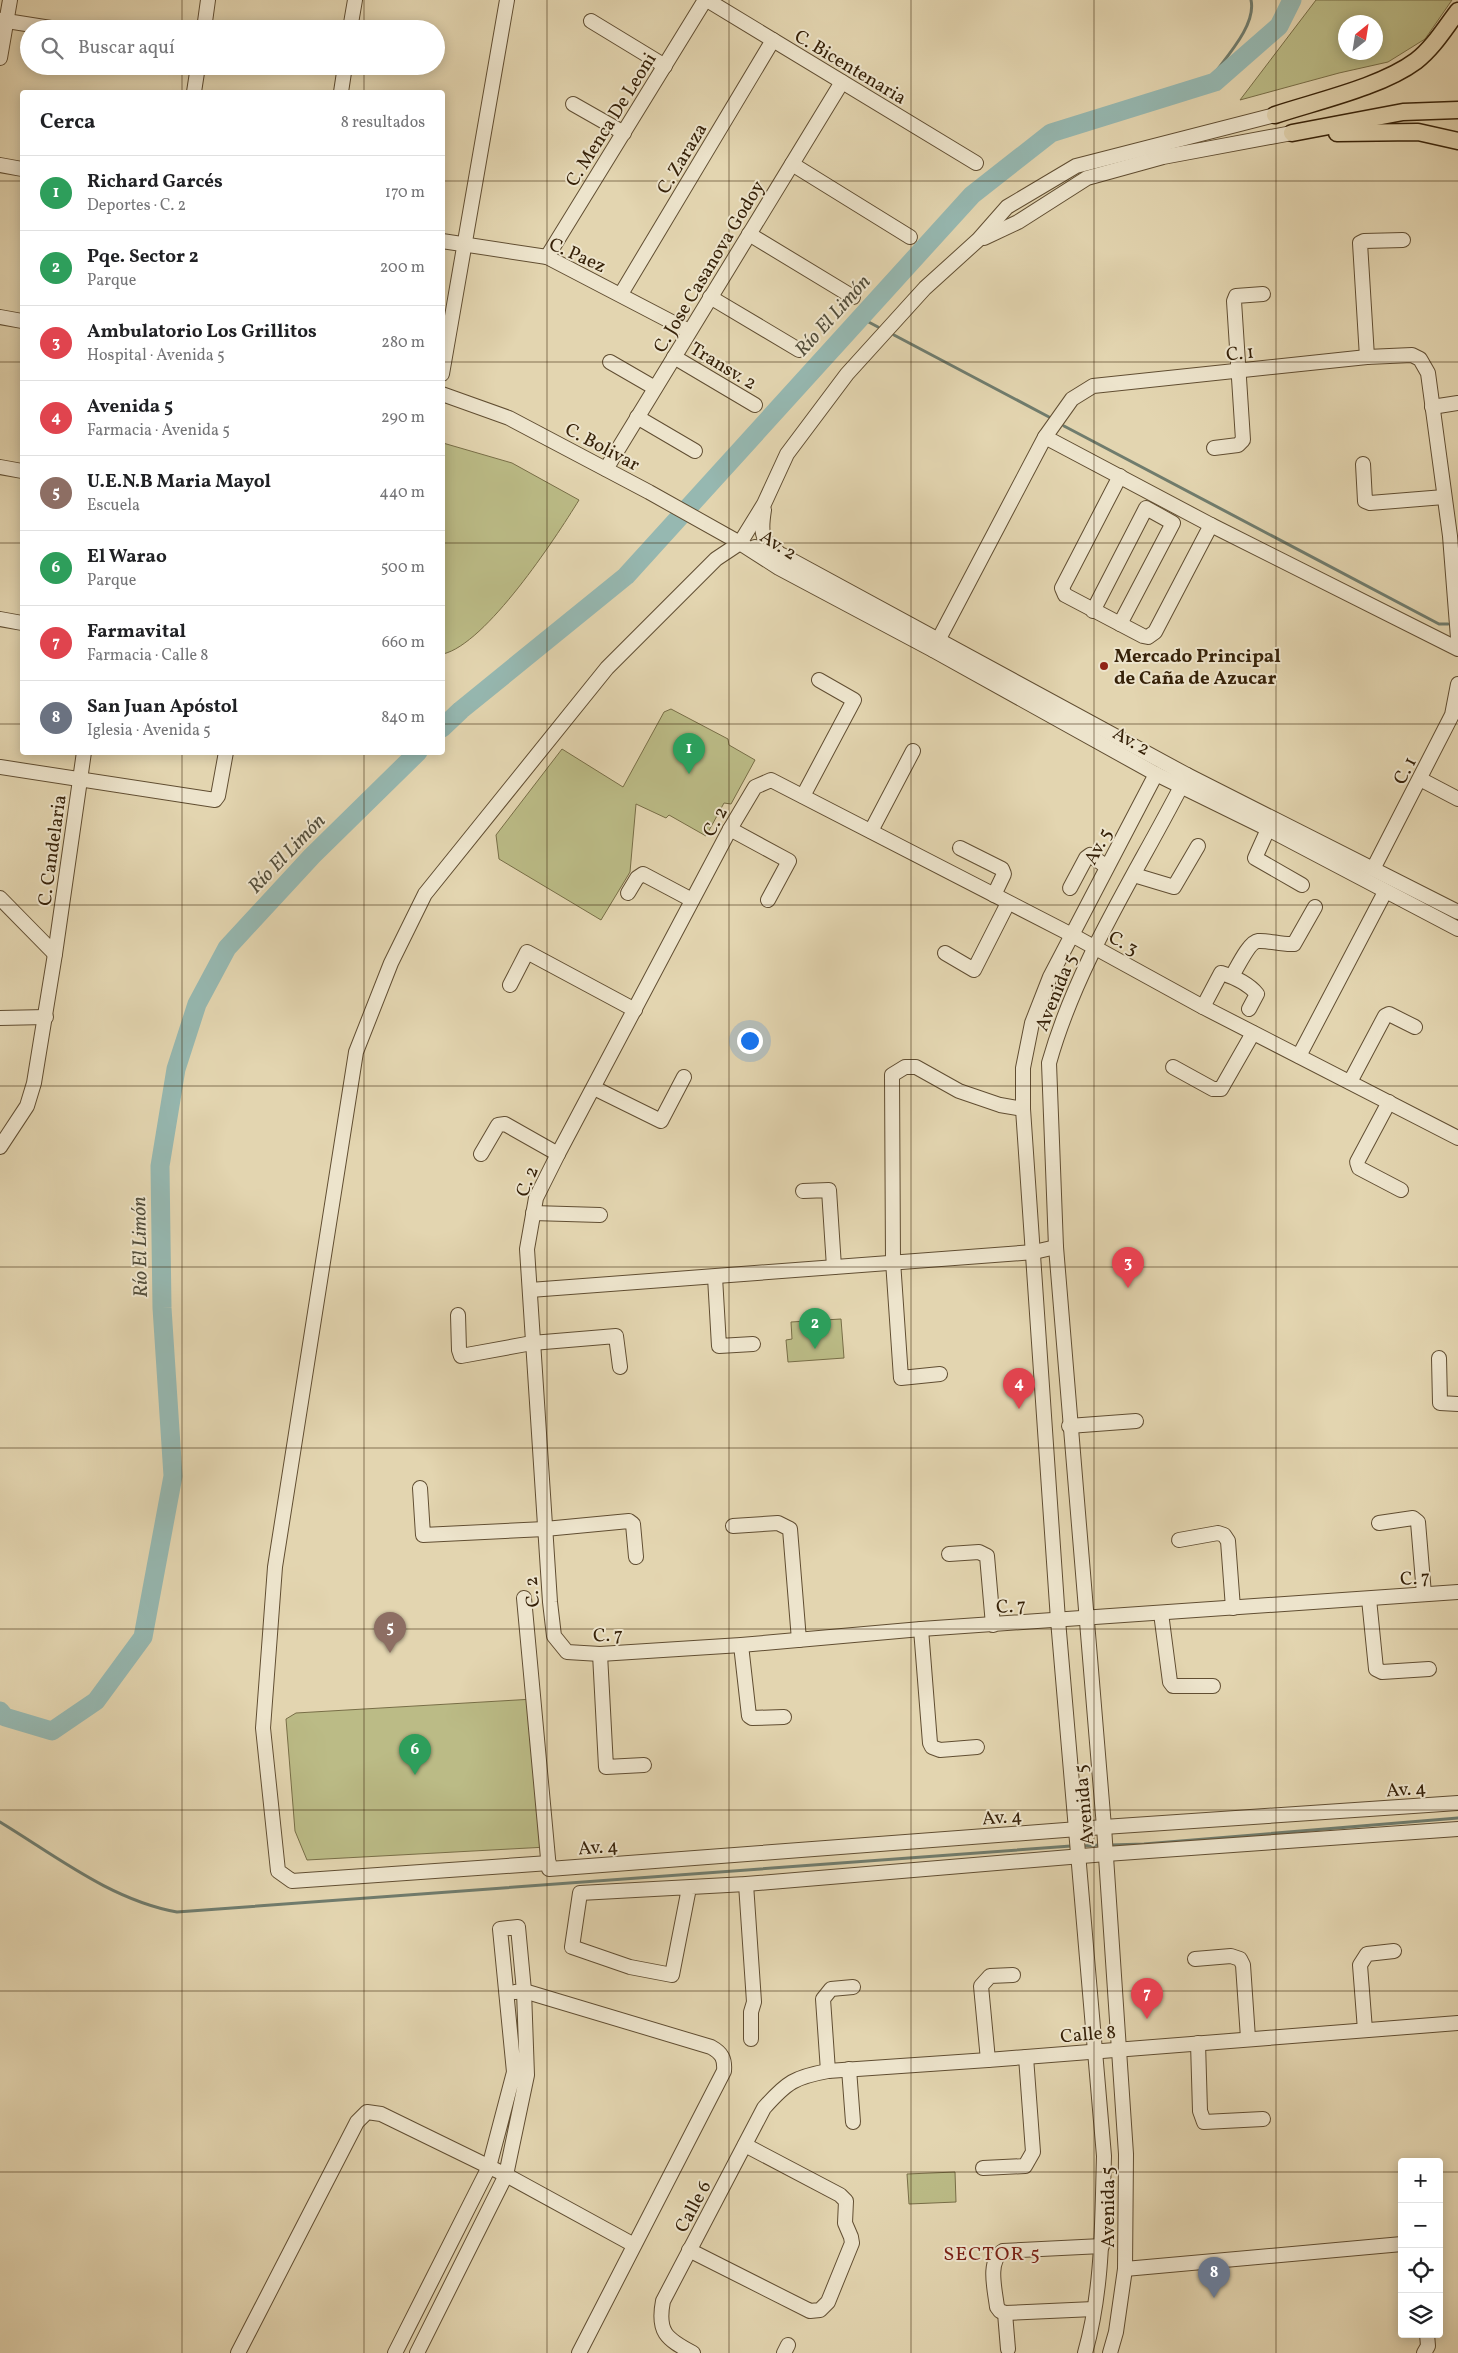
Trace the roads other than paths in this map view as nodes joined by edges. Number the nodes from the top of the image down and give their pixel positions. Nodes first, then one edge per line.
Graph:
1 (10, 0) edge
2 (208, 0) edge
3 (355, 0) edge
4 (507, 0) edge
5 (706, 0) edge
6 (1458, 11) edge
7 (3, 20) edge
8 (205, 20) edge
9 (352, 20) edge
10 (591, 21) dead end
11 (20, 23) edge
12 (773, 40) junction
13 (0, 58) edge
14 (666, 66) junction
15 (197, 75) edge
16 (343, 75) edge
17 (842, 82) junction
18 (194, 90) edge
19 (340, 90) edge
20 (573, 104) dead end
21 (1458, 110) edge
22 (1275, 114) joint
23 (624, 133) junction
24 (1292, 133) junction
25 (1458, 141) edge
26 (976, 163) dead end
27 (792, 164) junction
28 (0, 165) edge
29 (20, 169) edge
30 (749, 234) junction
31 (910, 237) dead end
32 (978, 240) junction
33 (1403, 240) dead end
34 (445, 242) edge
35 (464, 245) junction
36 (546, 257) junction
37 (621, 294) junction
38 (1263, 294) dead end
39 (710, 297) junction
40 (853, 297) dead end
41 (0, 317) edge
42 (20, 321) edge
43 (689, 331) junction
44 (799, 350) dead end
45 (445, 356) edge
46 (674, 357) junction
47 (1367, 357) junction
48 (610, 362) dead end
49 (1239, 371) junction
50 (655, 388) junction
51 (445, 395) edge
52 (1458, 404) edge
53 (755, 405) dead end
54 (1432, 407) junction
55 (637, 417) junction
56 (1045, 438) junction
57 (1214, 448) dead end
58 (695, 451) dead end
59 (1362, 464) dead end
60 (0, 468) edge
61 (606, 469) junction
62 (20, 471) edge
63 (1120, 476) junction
64 (1444, 497) junction
65 (764, 504) junction
66 (1211, 525) junction
67 (1454, 536) edge
68 (740, 542) junction
69 (782, 554) junction
70 (1094, 611) junction
71 (0, 620) edge
72 (20, 623) edge
73 (1120, 624) junction
74 (1458, 638) edge
75 (936, 645) junction
76 (1458, 649) edge
77 (819, 680) dead end
78 (1458, 684) edge
79 (913, 751) dead end
80 (84, 755) edge
81 (225, 755) edge
82 (0, 767) edge
83 (1156, 774) junction
84 (80, 778) junction
85 (1420, 779) junction
86 (771, 780) joint
87 (1184, 781) junction
88 (803, 796) junction
89 (1458, 799) edge
90 (1268, 829) junction
91 (730, 830) junction
92 (871, 832) junction
93 (1198, 846) dead end
94 (960, 848) dead end
95 (1108, 867) junction
96 (1373, 869) junction
97 (1134, 875) junction
98 (1302, 885) dead end
99 (1070, 888) dead end
100 (1385, 892) junction
101 (628, 893) dead end
102 (994, 896) junction
103 (0, 898) edge
104 (692, 900) junction
105 (768, 900) dead end
106 (1008, 903) junction
107 (1315, 907) dead end
108 (1458, 912) edge
109 (1458, 930) edge
110 (1072, 935) junction
111 (1094, 947) junction
112 (944, 953) dead end
113 (56, 954) junction
114 (1232, 976) junction
115 (510, 985) dead end
116 (1203, 1006) junction
117 (636, 1010) junction
118 (1249, 1010) dead end
119 (46, 1017) junction
120 (0, 1018) edge
121 (1415, 1027) dead end
122 (1253, 1033) junction
123 (1299, 1056) junction
124 (1173, 1067) dead end
125 (684, 1077) dead end
126 (1350, 1082) junction
127 (594, 1088) junction
128 (1389, 1102) junction
129 (1023, 1109) junction
130 (1458, 1138) edge
131 (0, 1147) edge
132 (482, 1154) dead end
133 (558, 1154) junction
134 (1401, 1190) dead end
135 (803, 1191) dead end
136 (533, 1213) junction
137 (600, 1215) dead end
138 (1056, 1247) junction
139 (1034, 1252) junction
140 (892, 1261) junction
141 (834, 1267) junction
142 (715, 1277) junction
143 (530, 1290) junction
144 (458, 1315) dead end
145 (532, 1343) junction
146 (753, 1344) dead end
147 (1439, 1358) dead end
148 (620, 1367) dead end
149 (940, 1374) dead end
150 (1458, 1404) edge
151 (1136, 1421) dead end
152 (1069, 1426) junction
153 (420, 1488) dead end
154 (1379, 1523) dead end
155 (733, 1526) dead end
156 (545, 1529) junction
157 (1179, 1540) dead end
158 (949, 1554) dead end
159 (636, 1556) dead end
160 (1458, 1592) edge
161 (1424, 1594) junction
162 (524, 1598) dead end
163 (1369, 1599) junction
164 (1233, 1608) junction
165 (1161, 1613) junction
166 (1086, 1618) junction
167 (1058, 1620) junction
168 (993, 1625) junction
169 (922, 1629) junction
170 (799, 1640) junction
171 (741, 1645) junction
172 (567, 1652) joint
173 (600, 1654) junction
174 (1429, 1669) dead end
175 (1212, 1686) dead end
176 (784, 1717) dead end
177 (977, 1747) dead end
178 (644, 1765) dead end
179 (1458, 1803) edge
180 (1104, 1827) junction
181 (1076, 1829) junction
182 (1458, 1829) edge
183 (1106, 1854) junction
184 (1078, 1857) junction
185 (549, 1866) junction
186 (746, 1884) junction
187 (689, 1888) junction
188 (1394, 1951) dead end
189 (1195, 1959) dead end
190 (1013, 1975) dead end
191 (853, 1987) dead end
192 (524, 1991) junction
193 (507, 1993) junction
194 (1458, 2022) edge
195 (1364, 2030) junction
196 (1248, 2038) junction
197 (751, 2039) dead end
198 (1198, 2043) junction
199 (1120, 2049) junction
200 (1096, 2051) junction
201 (1026, 2057) junction
202 (988, 2060) junction
203 (849, 2069) junction
204 (828, 2070) junction
205 (783, 2087) joint
206 (1263, 2120) dead end
207 (853, 2122) dead end
208 (745, 2145) junction
209 (489, 2167) junction
210 (983, 2168) dead end
211 (506, 2176) junction
212 (1398, 2244) edge
213 (634, 2245) junction
214 (1102, 2246) junction
215 (689, 2250) junction
216 (1125, 2268) junction
217 (1094, 2310) junction
218 (1005, 2313) junction
219 (1427, 2338) edge
220 (1008, 2349) dead end
221 (238, 2353) edge
222 (395, 2353) edge
223 (417, 2353) edge
224 (579, 2353) edge
225 (693, 2353) edge
226 (1085, 2353) edge
227 (1110, 2353) edge
228 (1424, 2353) edge

1 - 7 street
2 - 8 street
3 - 9 street
4 - 35 street
5 - 12 street, C. Bicentenaria
5 - 14 street, C. Menca De Leoni
6 - 22 main road
7 - 11 street
7 - 13 street
10 - 14 street
12 - 17 street, C. Bicentenaria
12 - 37 street, C. Zaraza
14 - 23 street, C. Menca De Leoni
15 - 18 street
16 - 19 street
17 - 26 street, C. Bicentenaria
17 - 27 street, C. Jose Casanova Godoy
20 - 23 street
21 - 24 main road
22 - 32 street
23 - 36 street, C. Menca De Leoni
24 - 25 main road
24 - 32 street
27 - 30 street, C. Jose Casanova Godoy
27 - 31 street
28 - 29 street
30 - 39 street, C. Jose Casanova Godoy
30 - 40 street
32 - 65 street
33 - 47 street
34 - 35 street, C. Paez
35 - 36 street, C. Paez
35 - 45 street
36 - 37 street, C. Paez
37 - 43 street, C. Paez
38 - 49 street
39 - 43 street, C. Jose Casanova Godoy
39 - 44 street
41 - 42 street
43 - 46 street, C. Jose Casanova Godoy
46 - 50 street, C. Jose Casanova Godoy
46 - 53 street, Transv. 2
47 - 49 street, C. 1
47 - 54 street, C. 1
48 - 50 street
49 - 56 street, C. 1
49 - 57 street
50 - 55 street, C. Jose Casanova Godoy
51 - 61 street, C. Bolivar
52 - 54 street
54 - 64 street, C. 1
55 - 58 street
55 - 61 street, C. Jose Casanova Godoy
56 - 63 street
56 - 75 street, C. 1
59 - 64 street
60 - 62 street
61 - 68 street, C. Bolivar
63 - 66 street
63 - 70 street
64 - 67 street, C. 1
65 - 68 street
65 - 69 street
66 - 73 street
66 - 76 street
67 - 74 street, C. 1
68 - 69 street, Av. 2
68 - 75 street, Av. 2
68 - 185 street, Av. 4
69 - 75 street, Av. 2
70 - 73 street
70 - 73 street
71 - 72 street
75 - 83 street, Av. 2
75 - 87 street, Av. 2
77 - 88 street
78 - 85 street, C. 1
79 - 92 street
80 - 84 street, C. Candelaria
81 - 84 street
82 - 84 street
83 - 87 street, Av. 2
83 - 95 street, Av. 5
84 - 113 street, C. Candelaria
85 - 89 street
85 - 96 street, C. 1
86 - 88 street, C. 3
86 - 91 street, C. 2
87 - 90 street, Av. 2
87 - 96 street, Av. 2
87 - 97 street, Avenida 5
88 - 92 street, C. 3
90 - 98 street
90 - 100 street, Av. 2
91 - 104 street, C. 2
91 - 105 street
92 - 102 street, C. 3
93 - 97 street
94 - 102 street
95 - 99 street
95 - 110 street, Av. 5
96 - 108 street, Av. 2
97 - 111 street, Avenida 5
100 - 109 street, Av. 2
100 - 123 street
101 - 104 street
102 - 106 street, C. 3
103 - 113 street
104 - 117 street, C. 2
106 - 110 street, C. 3
106 - 112 street
107 - 114 street
110 - 111 street, C. 3
110 - 129 street, Avenida 5
111 - 116 street, C. 3
111 - 138 street, Avenida 5
113 - 119 street, C. Candelaria
114 - 116 street
114 - 118 street
115 - 117 street
116 - 122 street, C. 3
117 - 127 street, C. 2
119 - 120 street
119 - 131 street, C. Candelaria
121 - 126 street
122 - 123 street, C. 3
122 - 124 street
123 - 126 street, C. 3
125 - 127 street
126 - 128 street, C. 3
127 - 133 street, C. 2
128 - 130 street, C. 3
128 - 134 street
129 - 139 street, Avenida 5
129 - 140 street
132 - 133 street
133 - 136 street, C. 2
135 - 141 street
136 - 137 street
136 - 143 street, C. 2
138 - 139 street
138 - 152 street, Avenida 5
139 - 140 street
139 - 167 street, Avenida 5
140 - 141 street
140 - 149 street
141 - 142 street
142 - 143 street
142 - 146 street
143 - 145 street, C. 2
144 - 145 street
145 - 148 street
145 - 156 street, C. 2
147 - 150 street
151 - 152 street
152 - 166 street, Avenida 5
153 - 156 street
154 - 161 street
155 - 170 street
156 - 159 street
156 - 172 street, C. 2
157 - 164 street
158 - 168 street
160 - 161 street, C. 7
161 - 163 street, C. 7
162 - 185 street
163 - 164 street, C. 7
163 - 174 street
164 - 165 street, C. 7
165 - 166 street, C. 7
165 - 175 street
166 - 167 street, C. 7
166 - 180 street, Avenida 5
167 - 168 street, C. 7
167 - 181 street, Avenida 5
168 - 169 street, C. 7
169 - 170 street, C. 7
169 - 177 street
170 - 171 street, C. 7
171 - 173 street, C. 7
171 - 176 street
172 - 173 street, C. 7
173 - 178 street
179 - 180 street, Av. 4
180 - 181 street, Av. 4
180 - 183 street, Avenida 5
181 - 184 street, Avenida 5
181 - 185 street, Av. 4
182 - 183 street
183 - 184 street
183 - 199 street, Avenida 5
184 - 186 street
184 - 200 street, Avenida 5
186 - 187 street
186 - 197 street
187 - 187 street
188 - 195 street
189 - 196 street
190 - 202 street
191 - 204 street
192 - 193 street
192 - 193 street
192 - 211 street
192 - 213 street
193 - 209 street
194 - 195 street, Calle 8
195 - 196 street, Calle 8
196 - 198 street, Calle 8
198 - 199 street, Calle 8
198 - 206 street
199 - 200 street, Calle 8
199 - 216 street, Avenida 5
200 - 201 street, Calle 8
200 - 214 street, Avenida 5
201 - 202 street, Calle 8
201 - 210 street
202 - 203 street, Calle 8
203 - 204 street, Calle 8
203 - 207 street
204 - 205 street, Calle 8
205 - 208 street, Calle 6
208 - 215 street, Calle 6
208 - 215 street
209 - 211 street
209 - 221 street
209 - 222 street
211 - 213 street
211 - 223 street
212 - 216 street
213 - 224 street
214 - 217 street, Avenida 5
214 - 218 street
215 - 225 street, Calle 6
216 - 227 street, Avenida 5
217 - 218 street
217 - 226 street, Avenida 5
218 - 220 street
219 - 228 street

